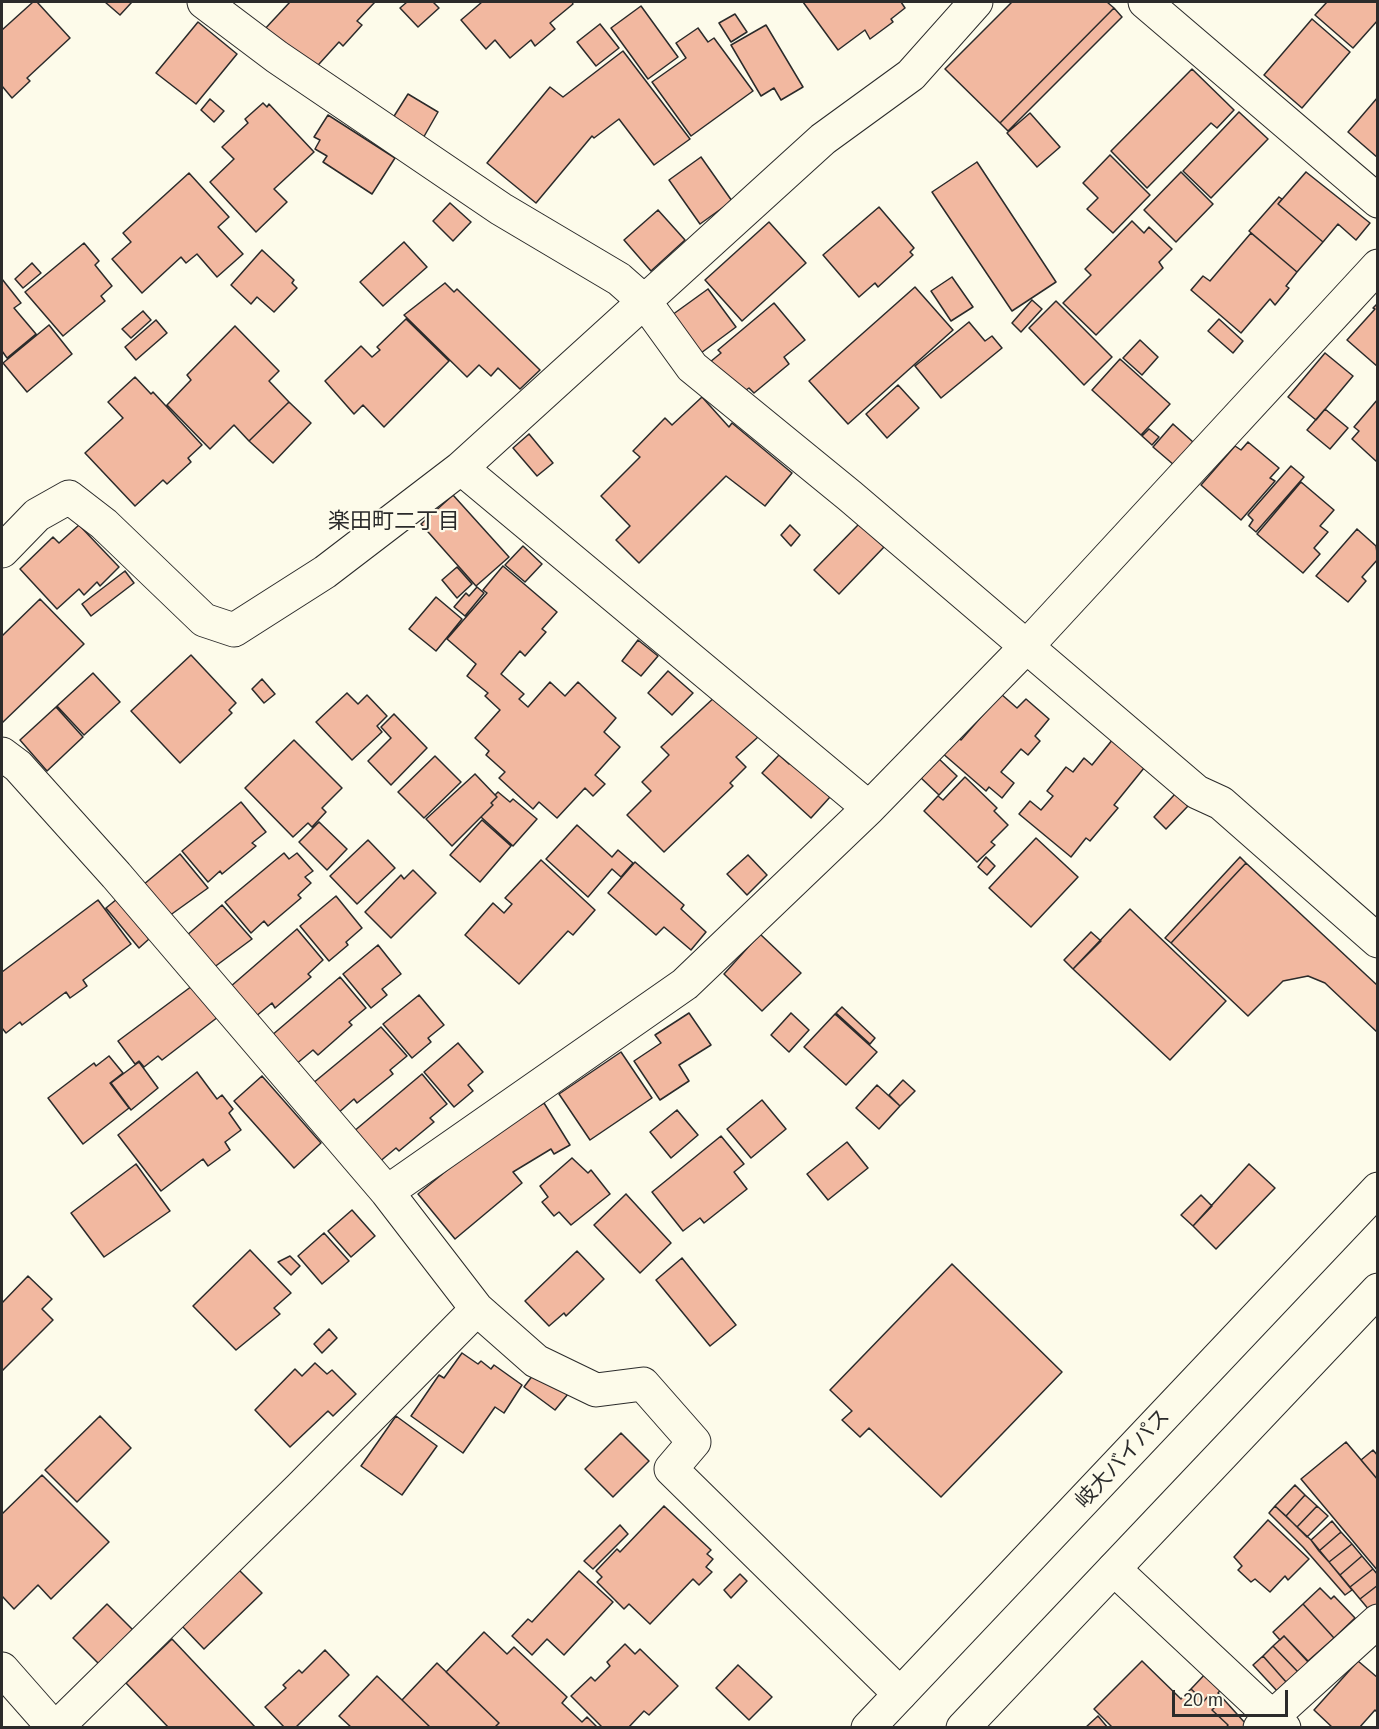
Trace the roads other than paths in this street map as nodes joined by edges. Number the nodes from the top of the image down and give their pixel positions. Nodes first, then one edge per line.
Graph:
1 (204, 2) edge
2 (976, 2) edge
3 (1145, 2) edge
4 (1377, 201) edge
5 (1377, 266) edge
6 (645, 302) junction
7 (461, 468) junction
8 (2, 550) edge
9 (1027, 646) junction
10 (2, 754) edge
11 (869, 808) junction
12 (1377, 941) edge
13 (1377, 1189) edge
14 (387, 1191) junction
15 (1377, 1290) edge
16 (477, 1309) junction
17 (1114, 1569) junction
18 (1377, 1621) edge
19 (2, 1669) edge
20 (900, 1694) junction
21 (1272, 1724) edge
22 (55, 1728) edge
23 (868, 1728) edge
24 (963, 1728) edge

1 - 6 main road
2 - 6 main road
3 - 4 main road
5 - 9 main road
6 - 7 main road
6 - 9 main road
7 - 8 main road
7 - 11 main road
9 - 11 main road
9 - 12 main road
10 - 14 main road
11 - 14 main road
13 - 20 main road, 岐大バイパス
14 - 16 main road
15 - 17 main road
16 - 20 main road
16 - 22 main road
17 - 21 main road
17 - 24 main road
18 - 21 main road
19 - 22 main road
20 - 23 main road, 岐大バイパス

